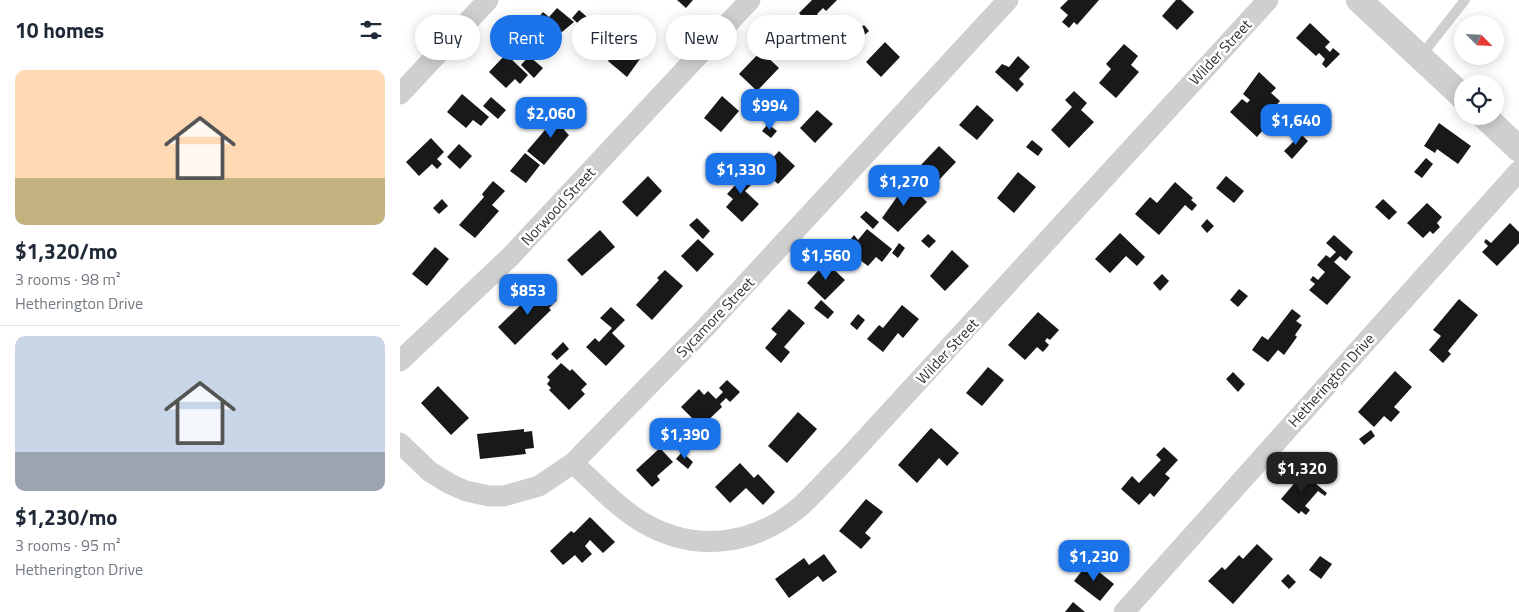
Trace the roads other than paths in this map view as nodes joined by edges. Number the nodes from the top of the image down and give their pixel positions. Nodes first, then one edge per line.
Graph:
1 (488, 0) edge
2 (750, 0) edge
3 (1008, 0) edge
4 (1268, 0) edge
5 (1359, 0) edge
6 (1464, 0) edge
7 (1420, 57) junction
8 (1454, 89) edge
9 (400, 94) edge
10 (1494, 125) edge
11 (1519, 149) edge
12 (1519, 171) edge
13 (400, 361) edge
14 (400, 443) edge
15 (572, 463) junction
16 (1124, 612) edge

1 - 9 street
2 - 13 street, Norwood Street
3 - 15 street, Sycamore Street
4 - 15 street, Wilder Street
5 - 7 street
6 - 7 lane
7 - 8 street
10 - 11 street
12 - 16 street, Hetherington Drive
14 - 15 street, Sycamore Street

